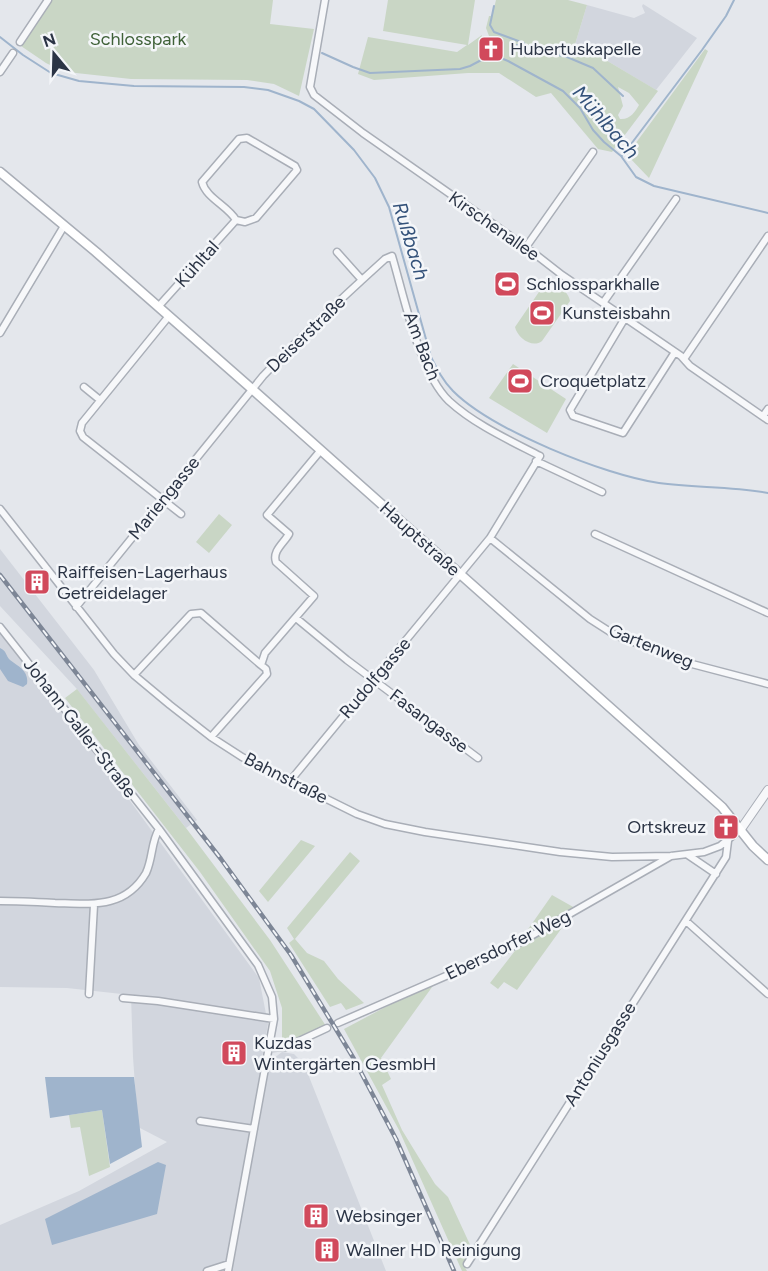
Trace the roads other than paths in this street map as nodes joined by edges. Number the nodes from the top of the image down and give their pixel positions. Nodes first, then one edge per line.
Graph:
1 (48, 0) edge
2 (325, 0) edge
3 (20, 42) dead end
4 (13, 53) dead end
5 (0, 72) edge
6 (593, 152) dead end
7 (0, 172) edge
8 (676, 199) dead end
9 (236, 220) junction
10 (64, 226) junction
11 (768, 236) edge
12 (526, 247) junction
13 (337, 252) dead end
14 (392, 256) joint
15 (362, 280) junction
16 (603, 303) junction
17 (158, 307) junction
18 (169, 316) junction
19 (625, 318) junction
20 (0, 333) edge
21 (675, 352) junction
22 (684, 359) junction
23 (84, 387) dead end
24 (252, 389) junction
25 (100, 400) junction
26 (768, 409) edge
27 (765, 418) edge
28 (321, 450) junction
29 (538, 459) junction
30 (602, 492) dead end
31 (162, 500) junction
32 (0, 509) edge
33 (181, 514) dead end
34 (595, 534) dead end
35 (490, 538) junction
36 (461, 575) junction
37 (76, 607) junction
38 (768, 613) edge
39 (296, 618) junction
40 (0, 627) edge
41 (261, 665) junction
42 (134, 675) junction
43 (374, 679) junction
44 (768, 684) edge
45 (212, 737) junction
46 (478, 758) dead end
47 (290, 781) junction
48 (768, 790) edge
49 (159, 829) junction
50 (741, 829) junction
51 (728, 841) junction
52 (687, 855) junction
53 (671, 856) junction
54 (768, 860) edge
55 (716, 874) junction
56 (0, 901) edge
57 (94, 904) junction
58 (686, 921) junction
59 (89, 994) dead end
60 (768, 994) edge
61 (123, 998) dead end
62 (274, 1019) junction
63 (338, 1023) dead end
64 (327, 1029) dead end
65 (269, 1047) junction
66 (200, 1121) dead end
67 (254, 1128) junction
68 (467, 1264) dead end
69 (229, 1267) edge
70 (207, 1271) edge

1 - 3 street
2 - 12 street, Kirschenallee
4 - 5 street
6 - 12 street
7 - 10 main road, Hauptstraße
8 - 16 street
9 - 9 street, Kühltal
9 - 17 street, Kühltal
10 - 17 main road, Hauptstraße
10 - 20 street
11 - 22 street
12 - 16 street, Kirschenallee
13 - 15 street
14 - 15 street, Deiserstraße
14 - 29 street, Am Bach
15 - 24 street, Deiserstraße
16 - 19 street, Kirschenallee
17 - 18 main road, Hauptstraße
18 - 24 main road, Hauptstraße
18 - 25 street
19 - 21 street, Kirschenallee
19 - 21 street
21 - 22 street, Kirschenallee
22 - 27 street, Kirschenallee
23 - 25 street
24 - 28 main road, Hauptstraße
24 - 31 street, Mariengasse
25 - 31 street
26 - 27 street
28 - 36 main road, Hauptstraße
28 - 39 street
29 - 30 street, Am Bach
29 - 35 street, Rudolfgasse
31 - 33 street
31 - 37 street, Mariengasse
32 - 37 street, Bahnstraße
34 - 38 street
35 - 36 street, Rudolfgasse
35 - 44 street, Gartenweg
36 - 43 street, Rudolfgasse
36 - 50 main road, Hauptstraße
37 - 42 street, Bahnstraße
39 - 41 street
39 - 43 street, Fasangasse
40 - 49 street, Johann Galler-Straße
41 - 42 street
41 - 45 street
42 - 45 street, Bahnstraße
43 - 46 street, Fasangasse
43 - 47 street, Rudolfgasse
45 - 47 street, Bahnstraße
47 - 53 street, Bahnstraße
48 - 50 street
49 - 57 street
49 - 62 street, Johann Galler-Straße
50 - 51 street
50 - 54 main road, Hauptstraße
51 - 52 street, Bahnstraße
51 - 55 street, Antoniusgasse
52 - 53 street, Bahnstraße
52 - 55 street
53 - 63 street, Ebersdorfer Weg
55 - 58 street, Antoniusgasse
56 - 57 street
57 - 59 street
58 - 60 street
58 - 68 street, Antoniusgasse
61 - 62 street
62 - 65 street, Johann Galler-Straße
64 - 65 street
65 - 67 street, Johann Galler-Straße
66 - 67 street
67 - 69 street, Johann Galler-Straße
69 - 70 street

